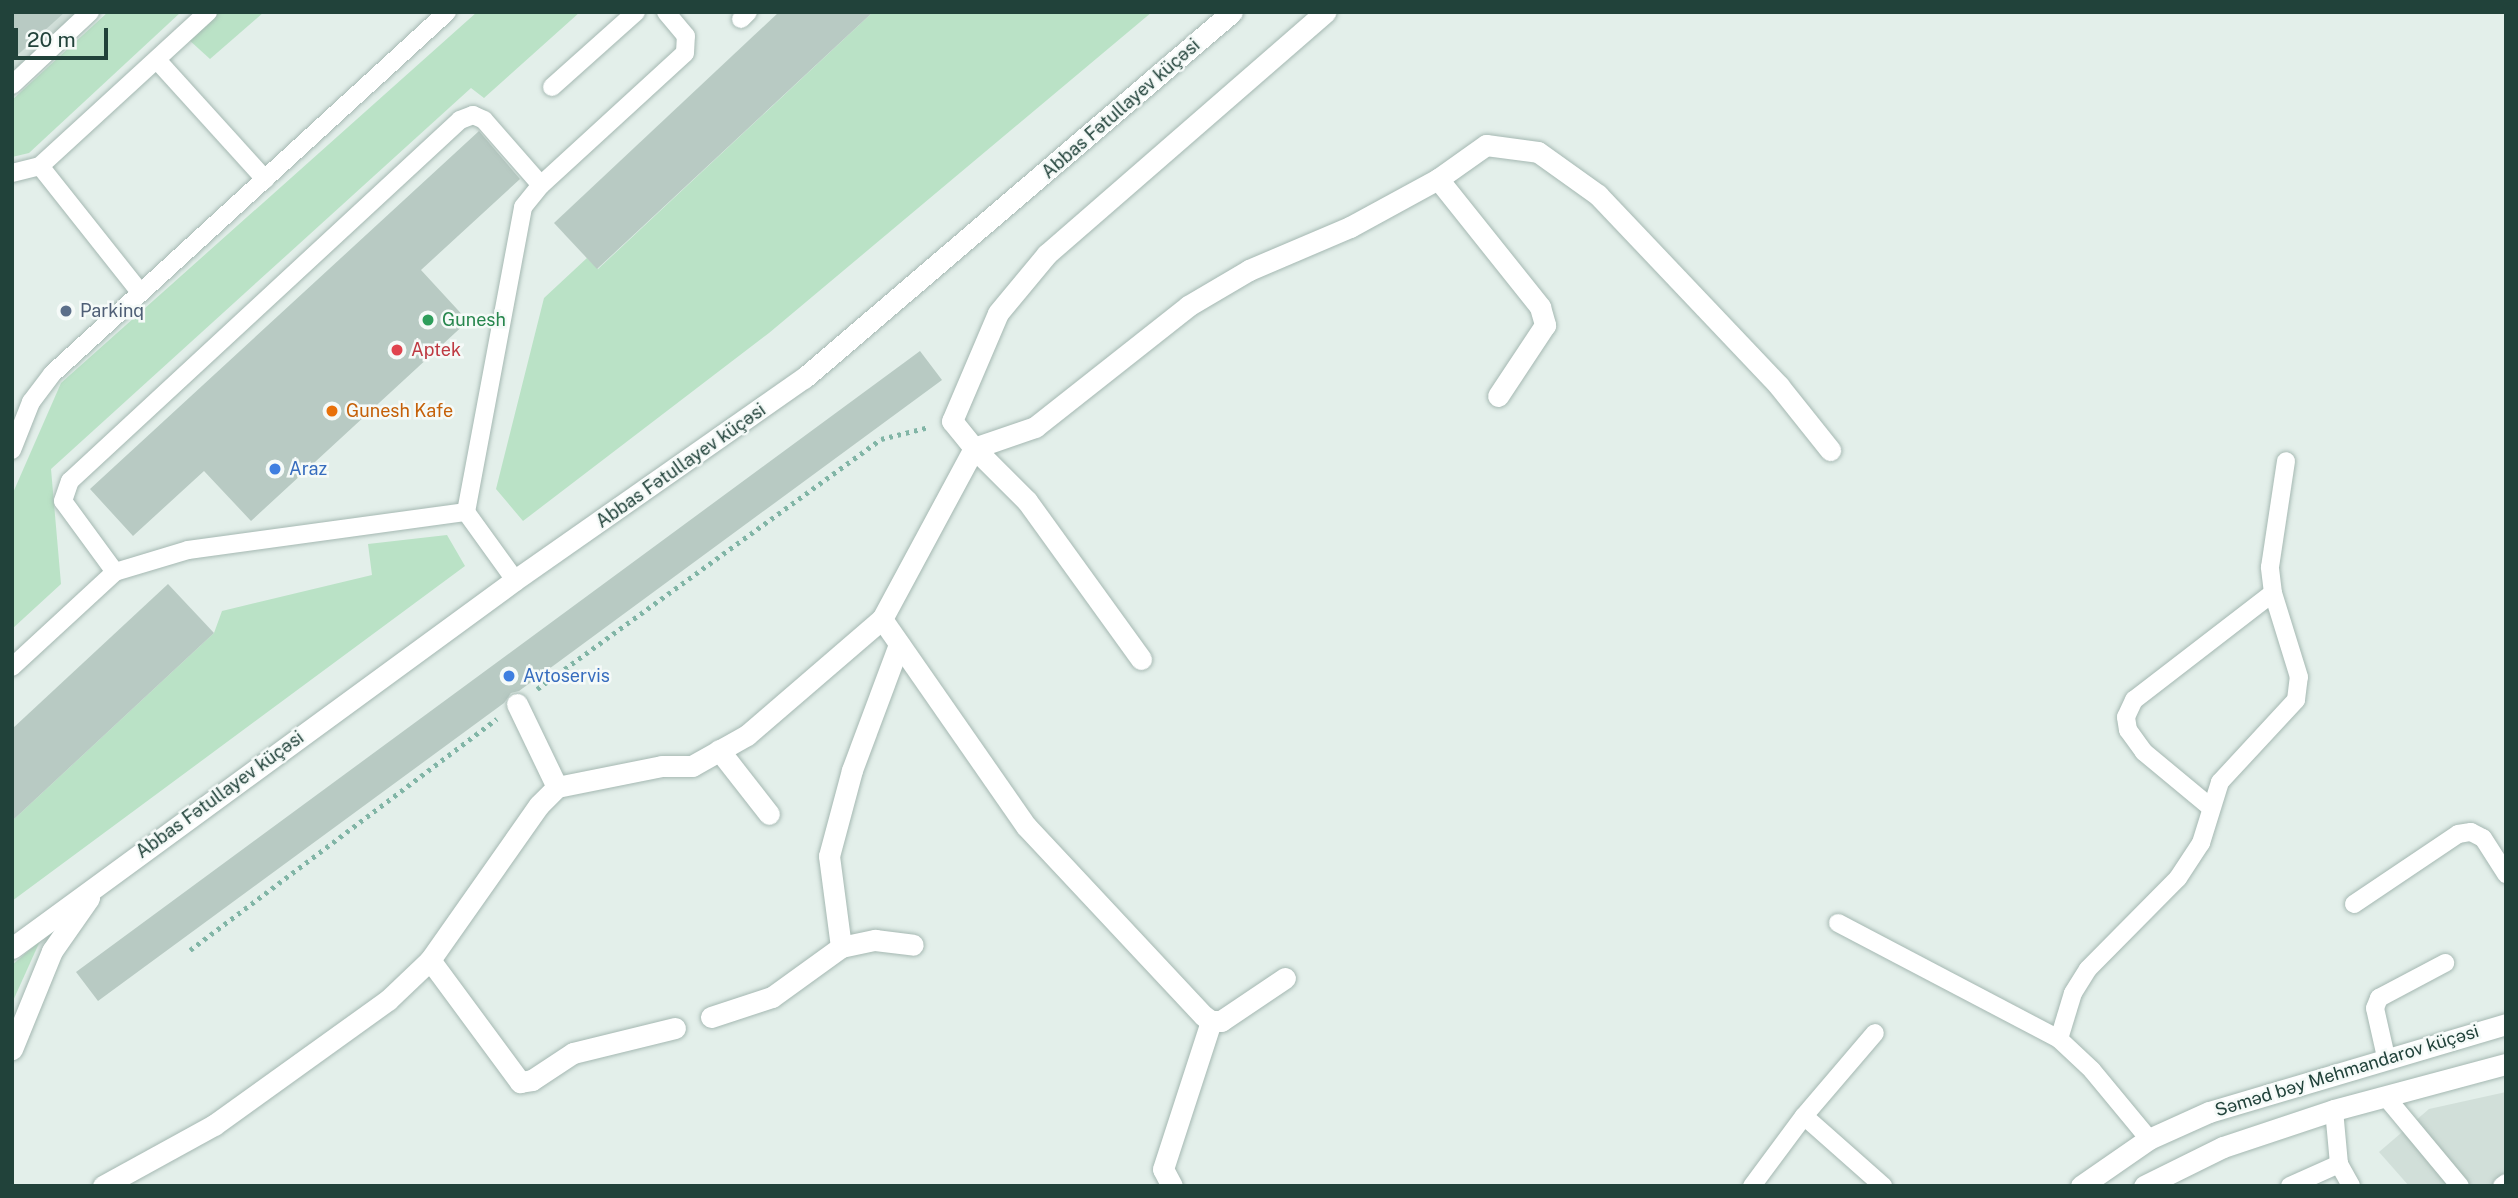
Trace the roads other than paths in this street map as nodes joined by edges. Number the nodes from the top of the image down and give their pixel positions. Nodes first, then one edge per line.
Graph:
1 (90, 12) edge
2 (208, 12) edge
3 (447, 12) edge
4 (636, 12) edge
5 (666, 12) edge
6 (1232, 12) edge
7 (1325, 12) edge
8 (157, 60) junction
9 (12, 85) edge
10 (552, 87) dead end
11 (40, 166) junction
12 (12, 173) edge
13 (265, 178) junction
14 (1438, 179) junction
15 (541, 185) junction
16 (140, 292) junction
17 (1498, 396) dead end
18 (974, 448) junction
19 (12, 450) edge
20 (1830, 450) dead end
21 (2286, 461) dead end
22 (466, 512) junction
23 (115, 572) junction
24 (515, 580) junction
25 (2273, 593) junction
26 (883, 619) junction
27 (900, 644) junction
28 (1141, 659) dead end
29 (12, 667) edge
30 (517, 704) road end
31 (719, 750) junction
32 (557, 786) junction
33 (2209, 806) junction
34 (769, 814) dead end
35 (2506, 874) edge
36 (100, 882) junction
37 (2354, 904) dead end
38 (1838, 923) dead end
39 (913, 945) dead end
40 (841, 947) junction
41 (12, 948) edge
42 (430, 960) junction
43 (2445, 963) dead end
44 (1285, 978) dead end
45 (711, 1017) dead end
46 (1211, 1021) junction
47 (2506, 1024) edge
48 (675, 1028) dead end
49 (1875, 1033) dead end
50 (2059, 1039) junction
51 (12, 1049) edge
52 (2386, 1057) junction
53 (2506, 1064) edge
54 (2385, 1096) junction
55 (2334, 1110) junction
56 (1804, 1116) junction
57 (2149, 1139) junction
58 (2339, 1164) junction
59 (2506, 1183) edge
60 (103, 1186) edge
61 (1172, 1186) edge
62 (1752, 1186) edge
63 (1883, 1186) edge
64 (2081, 1186) edge
65 (2144, 1186) edge
66 (2290, 1186) edge
67 (2351, 1186) edge
68 (2460, 1186) edge
69 (2501, 1186) edge

1 - 9 lane
2 - 8 lane
3 - 13 lane
4 - 10 lane
5 - 15 lane
6 - 24 street, Abbas Fətullayev küçəsi
7 - 18 street
8 - 11 lane
8 - 13 lane
11 - 12 lane
11 - 16 lane
13 - 16 lane
14 - 17 street
14 - 18 street
14 - 20 street
15 - 22 lane
15 - 23 lane
16 - 19 lane
18 - 26 street
18 - 28 street
21 - 25 lane
22 - 23 lane
22 - 24 lane
23 - 29 lane
24 - 36 street, Abbas Fətullayev küçəsi
25 - 33 lane
25 - 33 lane
26 - 27 street
26 - 31 street
27 - 40 street
27 - 46 street
30 - 32 street
31 - 32 street
31 - 34 street
32 - 42 street
33 - 50 lane
35 - 37 lane
36 - 41 street, Abbas Fətullayev küçəsi
36 - 51 street
38 - 50 lane
39 - 40 street
40 - 45 street
42 - 48 street
42 - 60 street
43 - 52 lane
44 - 46 street
46 - 61 street
47 - 52 street, Səməd bəy Mehmandarov küçəsi
49 - 56 lane
50 - 57 lane
52 - 57 street, Səməd bəy Mehmandarov küçəsi
53 - 54 street, Səməd bəy Mehmandarov küçəsi
54 - 55 street, Səməd bəy Mehmandarov küçəsi
54 - 68 lane
55 - 58 lane
55 - 65 street, Səməd bəy Mehmandarov küçəsi
56 - 62 lane
56 - 63 lane
57 - 64 street, Səməd bəy Mehmandarov küçəsi
58 - 66 lane
58 - 67 lane
59 - 69 lane

